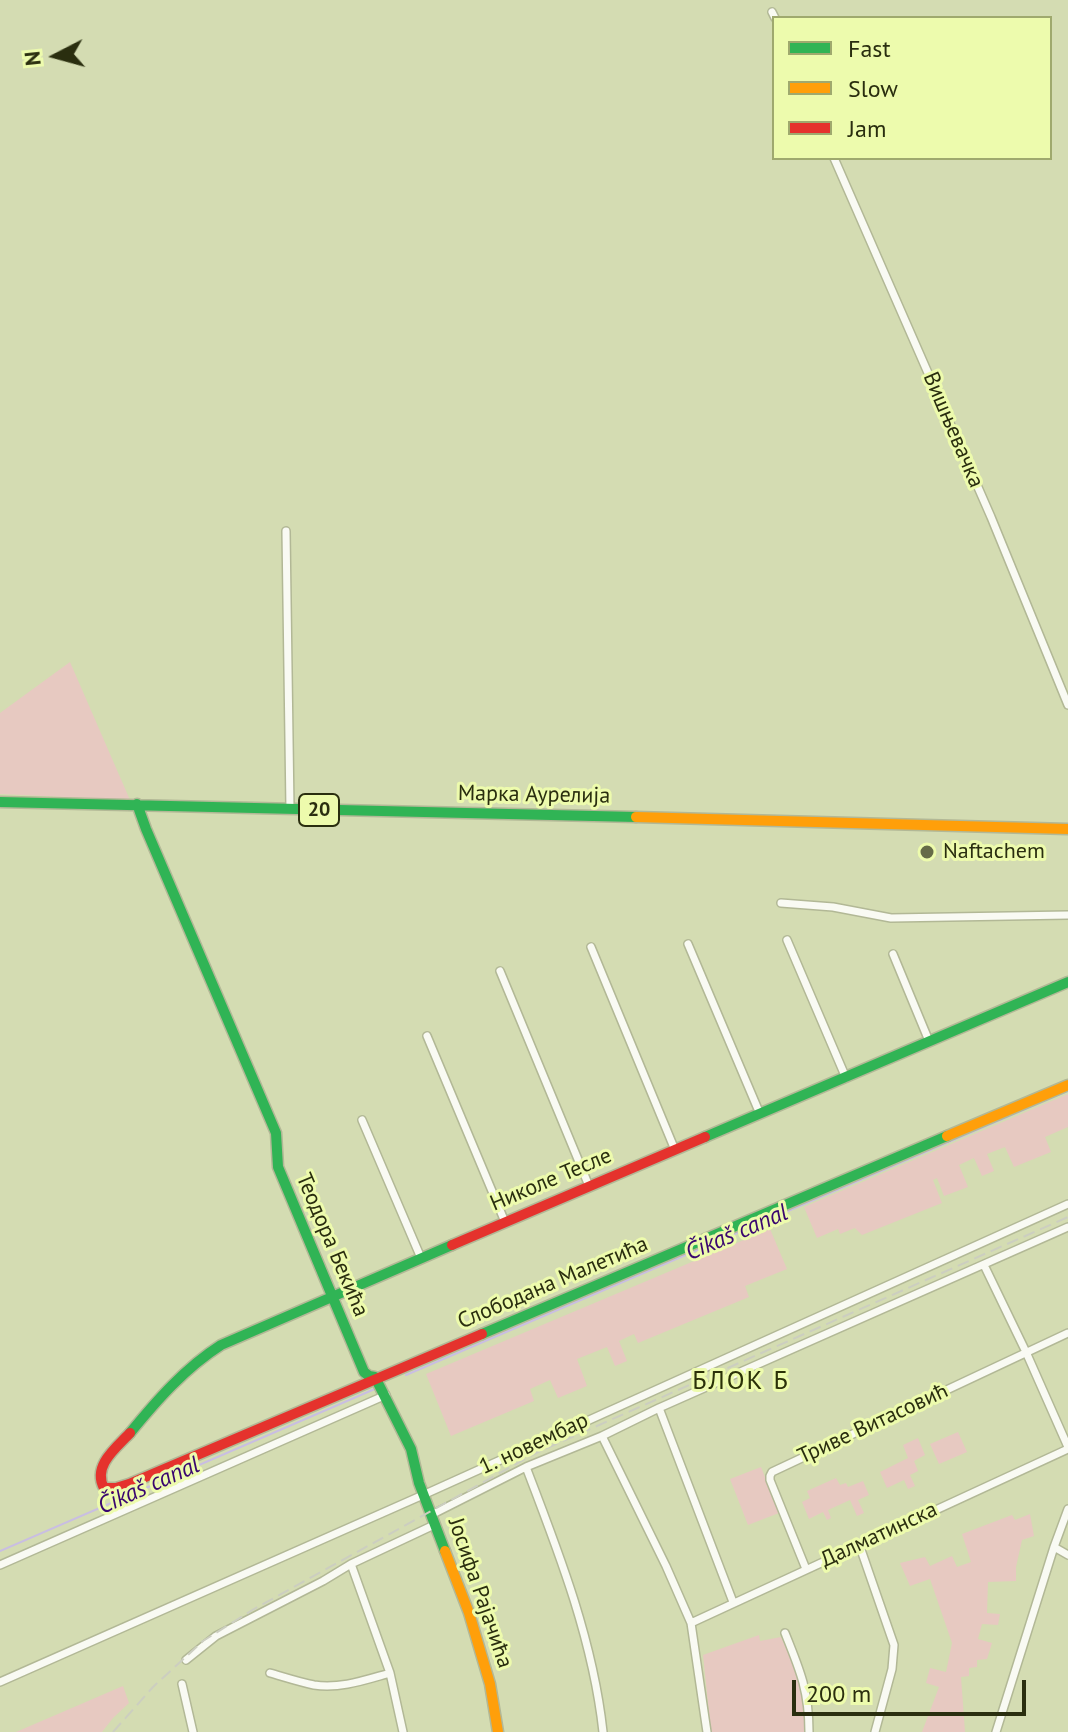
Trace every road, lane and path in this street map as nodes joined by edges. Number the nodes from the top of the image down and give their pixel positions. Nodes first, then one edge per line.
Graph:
1 (835, 160) edge
2 (286, 531) dead end
3 (1068, 705) edge
4 (0, 802) edge
5 (137, 804) junction
6 (290, 809) junction
7 (1068, 829) edge
8 (781, 903) dead end
9 (1068, 915) edge
10 (787, 940) dead end
11 (688, 944) dead end
12 (591, 947) dead end
13 (893, 954) dead end
14 (500, 971) dead end
15 (1068, 982) edge
16 (427, 1036) dead end
17 (929, 1041) junction
18 (846, 1078) junction
19 (1068, 1085) edge
20 (760, 1114) junction
21 (362, 1120) dead end
22 (675, 1150) junction
23 (589, 1186) junction
24 (1068, 1204) edge
25 (505, 1222) junction
26 (1068, 1227) edge
27 (421, 1258) junction
28 (984, 1265) junction
29 (331, 1296) junction
30 (1068, 1333) edge
31 (1026, 1352) junction
32 (377, 1380) junction
33 (385, 1394) junction
34 (659, 1408) junction
35 (602, 1436) junction
36 (1068, 1448) edge
37 (526, 1467) junction
38 (100, 1479) joint
39 (423, 1495) junction
40 (1068, 1509) edge
41 (433, 1520) junction
42 (859, 1544) junction
43 (1054, 1547) junction
44 (1068, 1555) edge
45 (351, 1564) junction
46 (0, 1565) edge
47 (806, 1569) junction
48 (733, 1602) junction
49 (691, 1623) junction
50 (785, 1633) dead end
51 (186, 1660) dead end
52 (270, 1673) dead end
53 (390, 1673) junction
54 (0, 1682) edge
55 (182, 1684) dead end
56 (193, 1732) edge
57 (403, 1732) edge
58 (498, 1732) edge
59 (603, 1732) edge
60 (707, 1732) edge
61 (809, 1732) edge
62 (875, 1732) edge
63 (996, 1732) edge

1 - 3 street, Вишњевачка
2 - 6 street
4 - 5 street, Марка Аурелија / 20
5 - 6 street, Марка Аурелија / 20
5 - 29 street, Теодора Бекића
6 - 7 street, Марка Аурелија / 20
8 - 9 street
10 - 18 street
11 - 20 street
12 - 22 street
13 - 17 street
14 - 23 street
15 - 17 street, Николе Тесле
16 - 25 street
17 - 18 street, Николе Тесле
18 - 20 street, Николе Тесле
19 - 32 street, Слободана Малетића
20 - 22 street, Николе Тесле
21 - 27 street
22 - 23 street, Николе Тесле
23 - 25 street, Николе Тесле
24 - 39 street, 1. новембар
25 - 27 street, Николе Тесле
26 - 28 street, 1. новембар
27 - 29 street, Николе Тесле
28 - 31 street
28 - 34 street, 1. новембар
29 - 32 street, Теодора Бекића
29 - 38 street, Николе Тесле
30 - 31 street, Триве Витасовић
31 - 36 street
31 - 47 street, Триве Витасовић
32 - 33 street, Теодора Бекића
32 - 38 street, Слободана Малетића
33 - 39 street, Теодора Бекића
33 - 46 street
34 - 35 street, 1. новембар
34 - 48 street
35 - 37 street, 1. новембар
35 - 49 street
36 - 42 street, Далматинска
37 - 41 street, 1. новембар
37 - 59 street
39 - 41 street, Теодора Бекића
39 - 54 street, 1. новембар
40 - 43 street
41 - 45 street, 1. новембар
41 - 58 street, Јосифа Рајачића
42 - 47 street, Далматинска
42 - 62 street
43 - 44 street
43 - 63 street
45 - 51 street, 1. новембар
45 - 53 street
47 - 48 street, Далматинска
48 - 49 street, Далматинска
49 - 60 street
50 - 61 street
52 - 53 street
53 - 57 street
55 - 56 street

